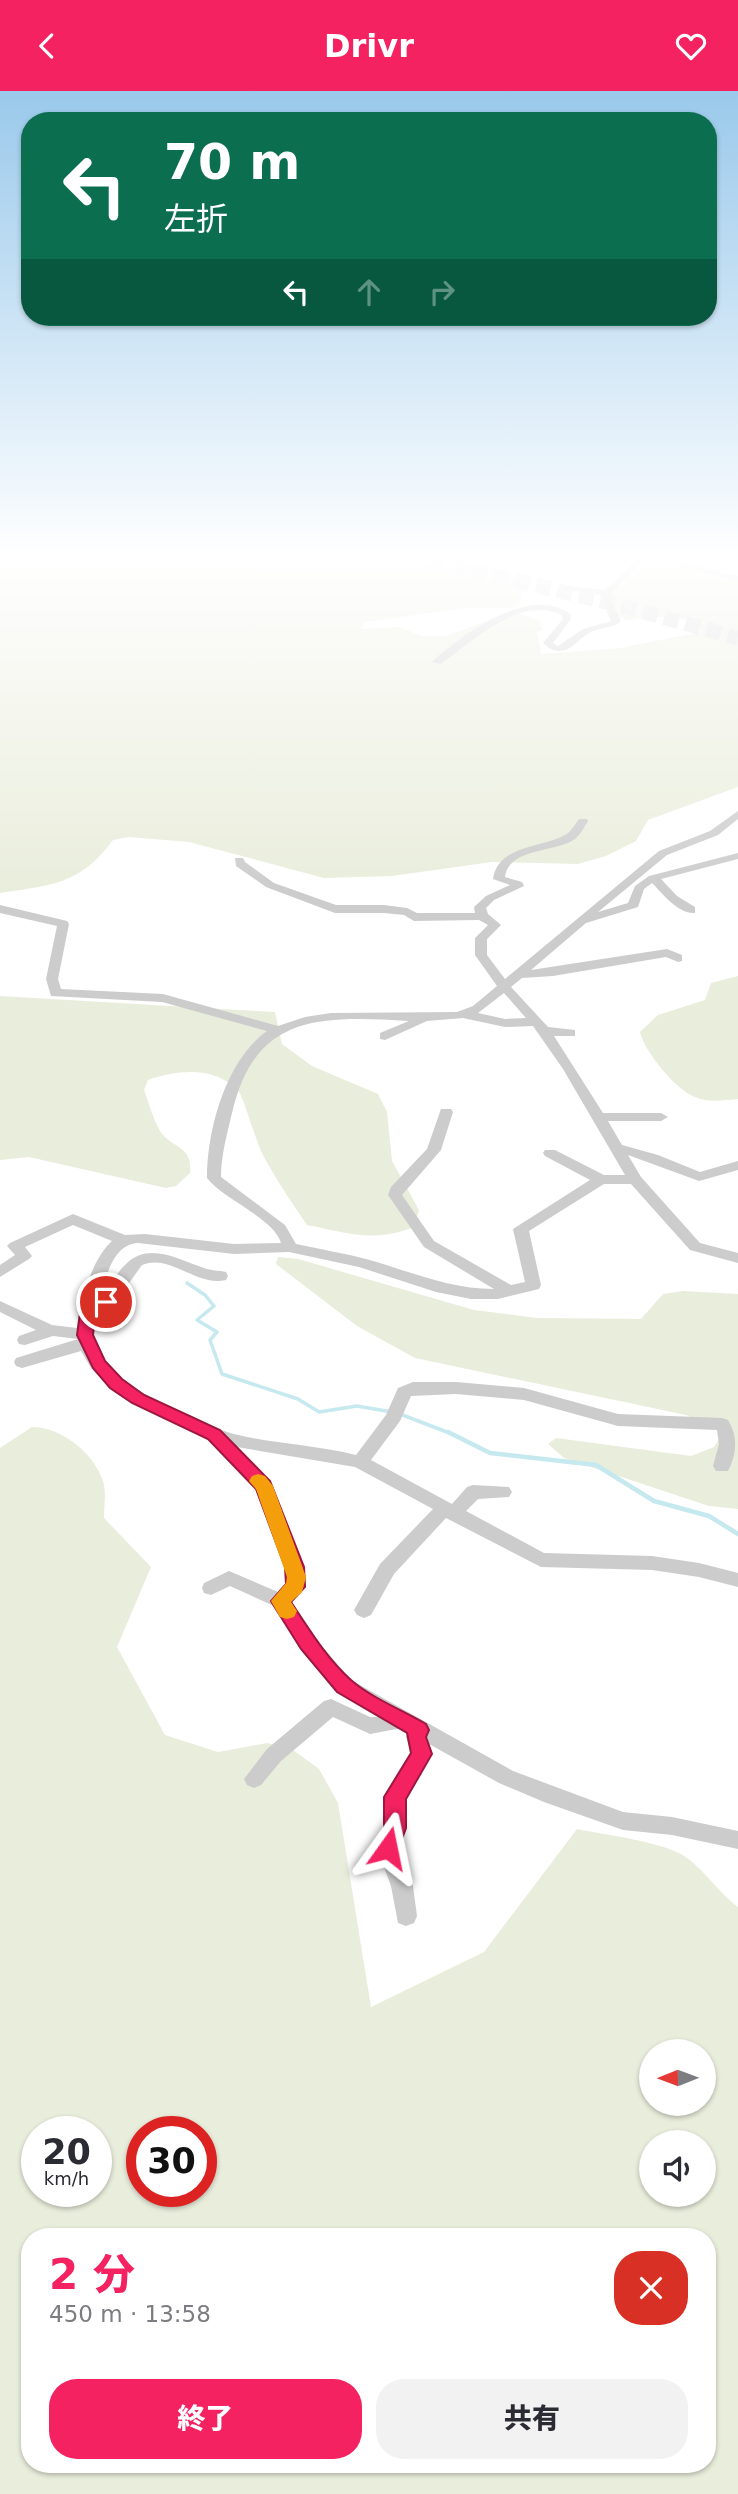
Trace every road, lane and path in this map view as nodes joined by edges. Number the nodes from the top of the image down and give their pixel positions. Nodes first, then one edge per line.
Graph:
1 (738, 814) edge
2 (583, 821) dead end
3 (738, 856) edge
4 (239, 860) dead end
5 (653, 878) junction
6 (0, 909) edge
7 (691, 910) dead end
8 (482, 916) junction
9 (583, 919) junction
10 (465, 941) dead end
11 (480, 941) junction
12 (678, 958) dead end
13 (519, 974) junction
14 (504, 986) junction
15 (463, 1014) junction
16 (540, 1026) junction
17 (280, 1031) junction
18 (570, 1033) dead end
19 (446, 1112) dead end
20 (599, 1117) junction
21 (661, 1117) dead end
22 (618, 1148) junction
23 (550, 1153) dead end
24 (738, 1165) edge
25 (635, 1179) junction
26 (601, 1180) junction
27 (123, 1240) junction
28 (289, 1247) junction
29 (738, 1258) edge
30 (0, 1272) edge
31 (220, 1276) dead end
32 (509, 1291) junction
33 (0, 1306) edge
34 (88, 1313) junction
35 (53, 1330) junction
36 (26, 1340) dead end
37 (86, 1340) junction
38 (22, 1363) dead end
39 (214, 1434) junction
40 (360, 1462) junction
41 (722, 1466) dead end
42 (503, 1492) dead end
43 (448, 1512) junction
44 (738, 1580) edge
45 (211, 1588) dead end
46 (281, 1601) junction
47 (364, 1610) dead end
48 (411, 1725) junction
49 (254, 1779) dead end
50 (738, 1840) edge
51 (405, 1916) dead end

1 - 9 street
2 - 8 street
3 - 5 street
4 - 8 street
5 - 7 street
5 - 9 street
6 - 17 street
8 - 11 street
9 - 13 street
10 - 11 street
11 - 14 street
12 - 13 street
13 - 14 street
14 - 15 street
14 - 16 street
15 - 16 street
15 - 17 street
16 - 18 street
16 - 20 street
17 - 28 street
19 - 32 street
20 - 21 street
20 - 22 street
22 - 24 street
22 - 25 street
23 - 26 street
25 - 26 street
25 - 29 street
26 - 32 street
27 - 28 street
27 - 30 street
27 - 34 street
28 - 32 street
31 - 34 street
33 - 35 street
34 - 37 street
35 - 36 street
35 - 37 street
37 - 38 street
37 - 39 street
39 - 40 street
39 - 46 street
40 - 41 street
40 - 43 street
42 - 43 street
43 - 44 street
43 - 47 street
45 - 46 street
46 - 48 street
48 - 49 street
48 - 50 street
48 - 51 street

